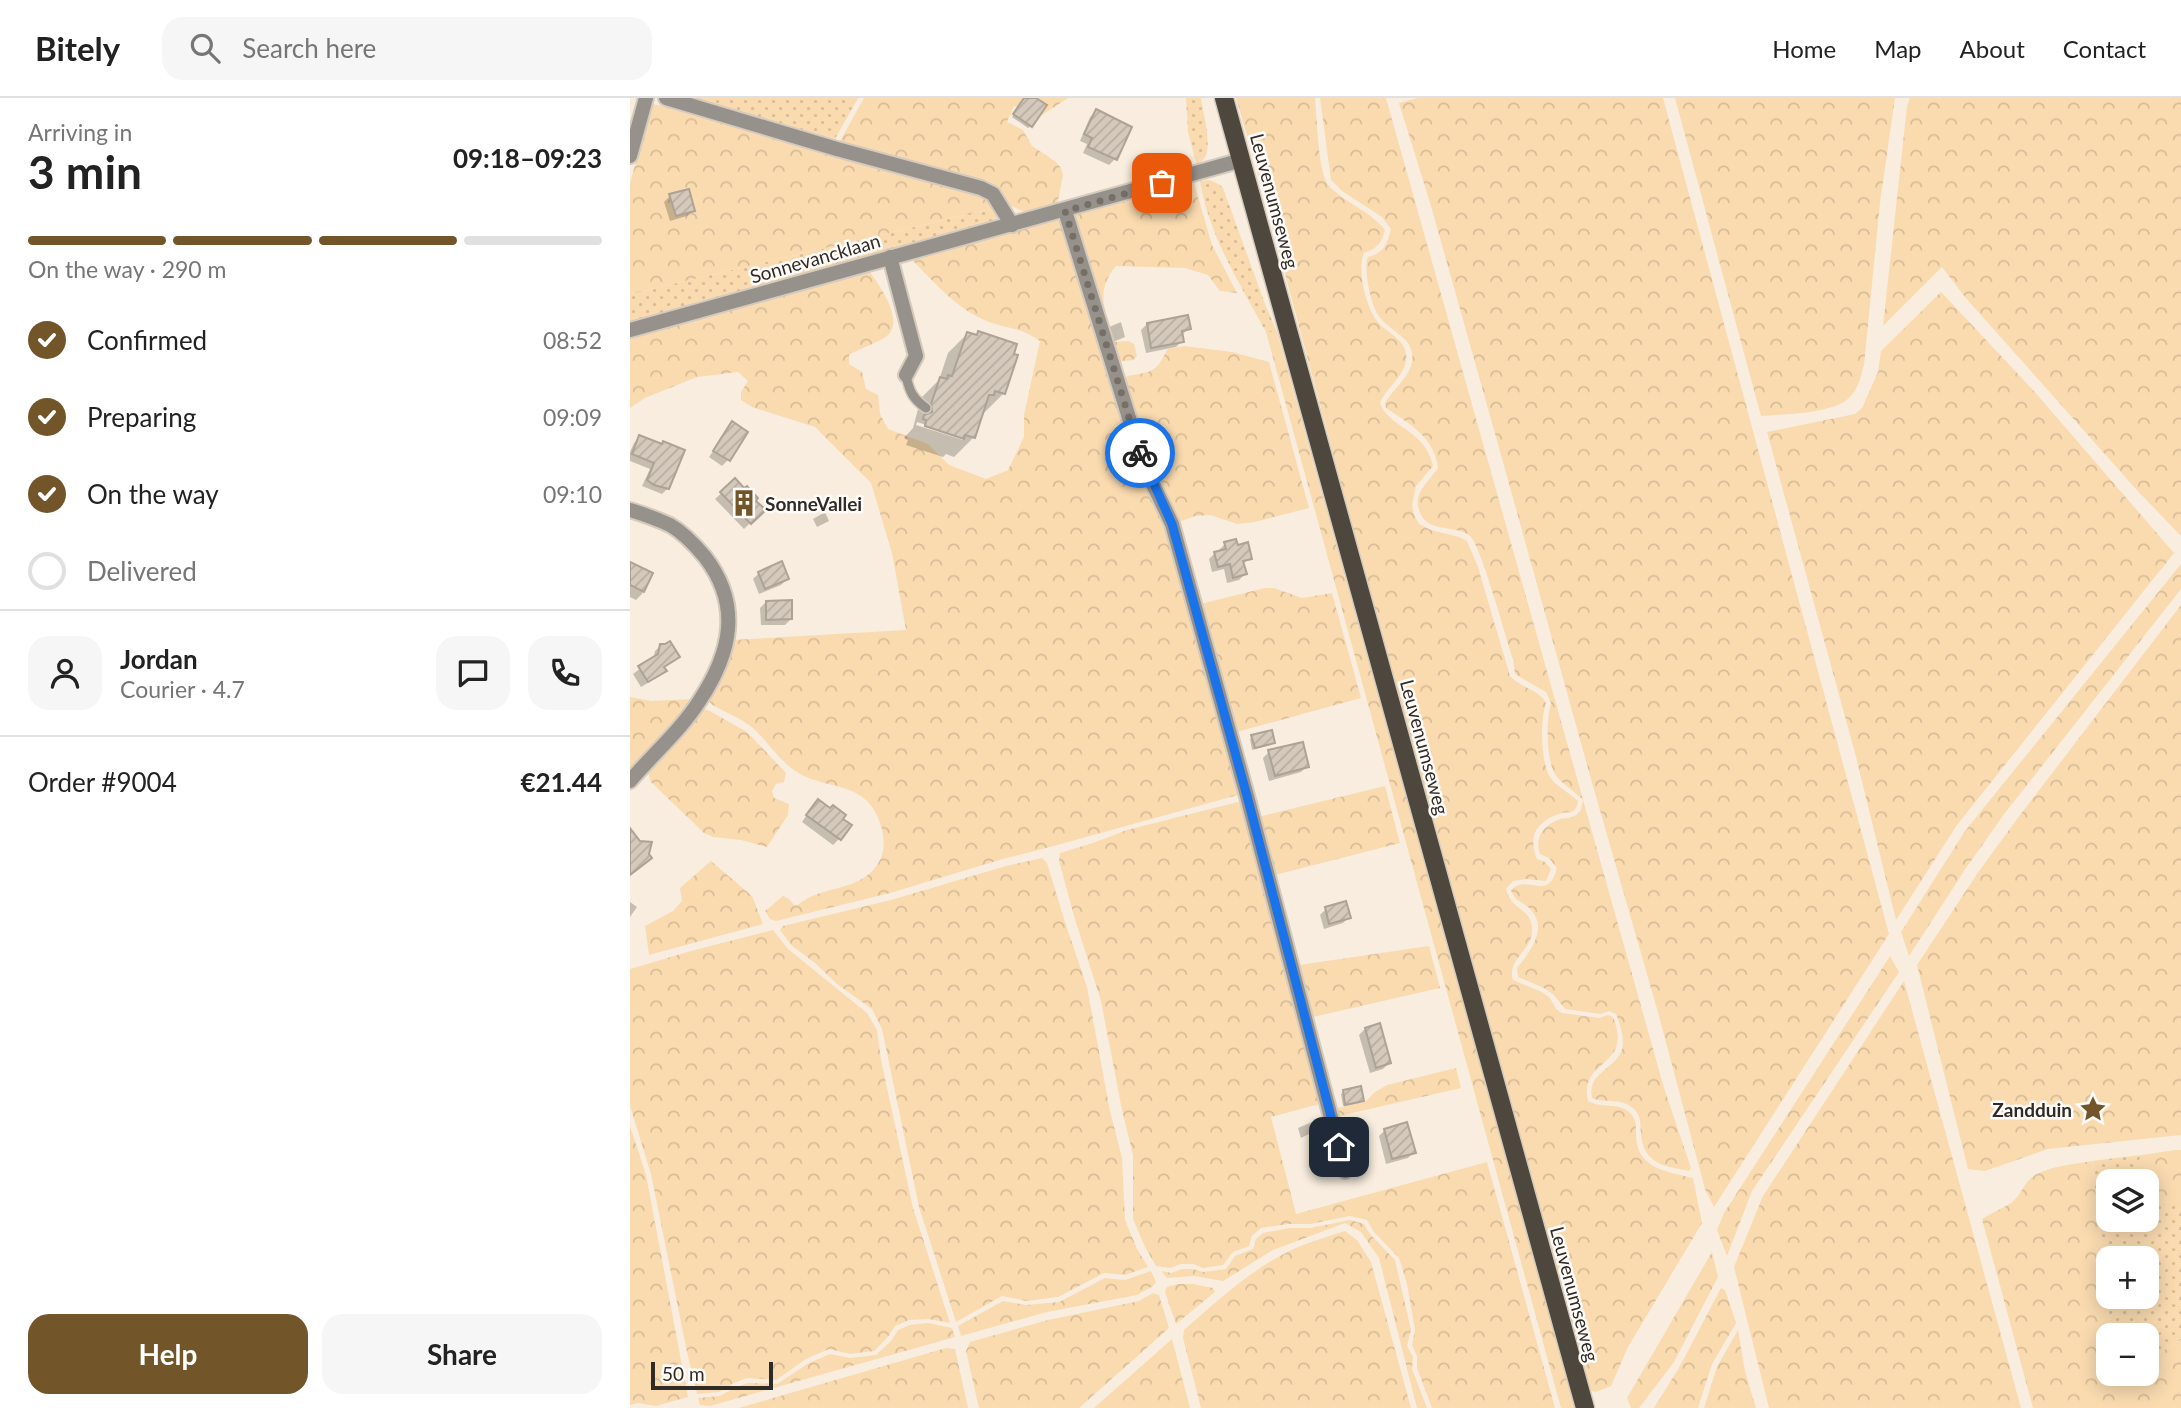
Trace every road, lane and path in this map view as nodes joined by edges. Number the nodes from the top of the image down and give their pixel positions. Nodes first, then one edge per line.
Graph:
1 (646, 98) edge
2 (666, 98) edge
3 (1224, 98) edge
4 (630, 156) edge
5 (1242, 160) junction
6 (1065, 211) junction
7 (1012, 225) junction
8 (890, 257) junction
9 (630, 331) edge
10 (906, 375) joint
11 (926, 408) dead end
12 (630, 510) edge
13 (630, 780) edge
14 (1345, 1171) dead end
15 (1585, 1408) edge

1 - 4 street
2 - 7 street
3 - 5 main road, Leuvenumseweg
5 - 6 street, Sonnevancklaan
5 - 15 main road, Leuvenumseweg
6 - 7 street, Sonnevancklaan
6 - 14 street
7 - 8 street, Sonnevancklaan
8 - 9 street, Sonnevancklaan
8 - 10 street
10 - 11 lane
12 - 13 street

